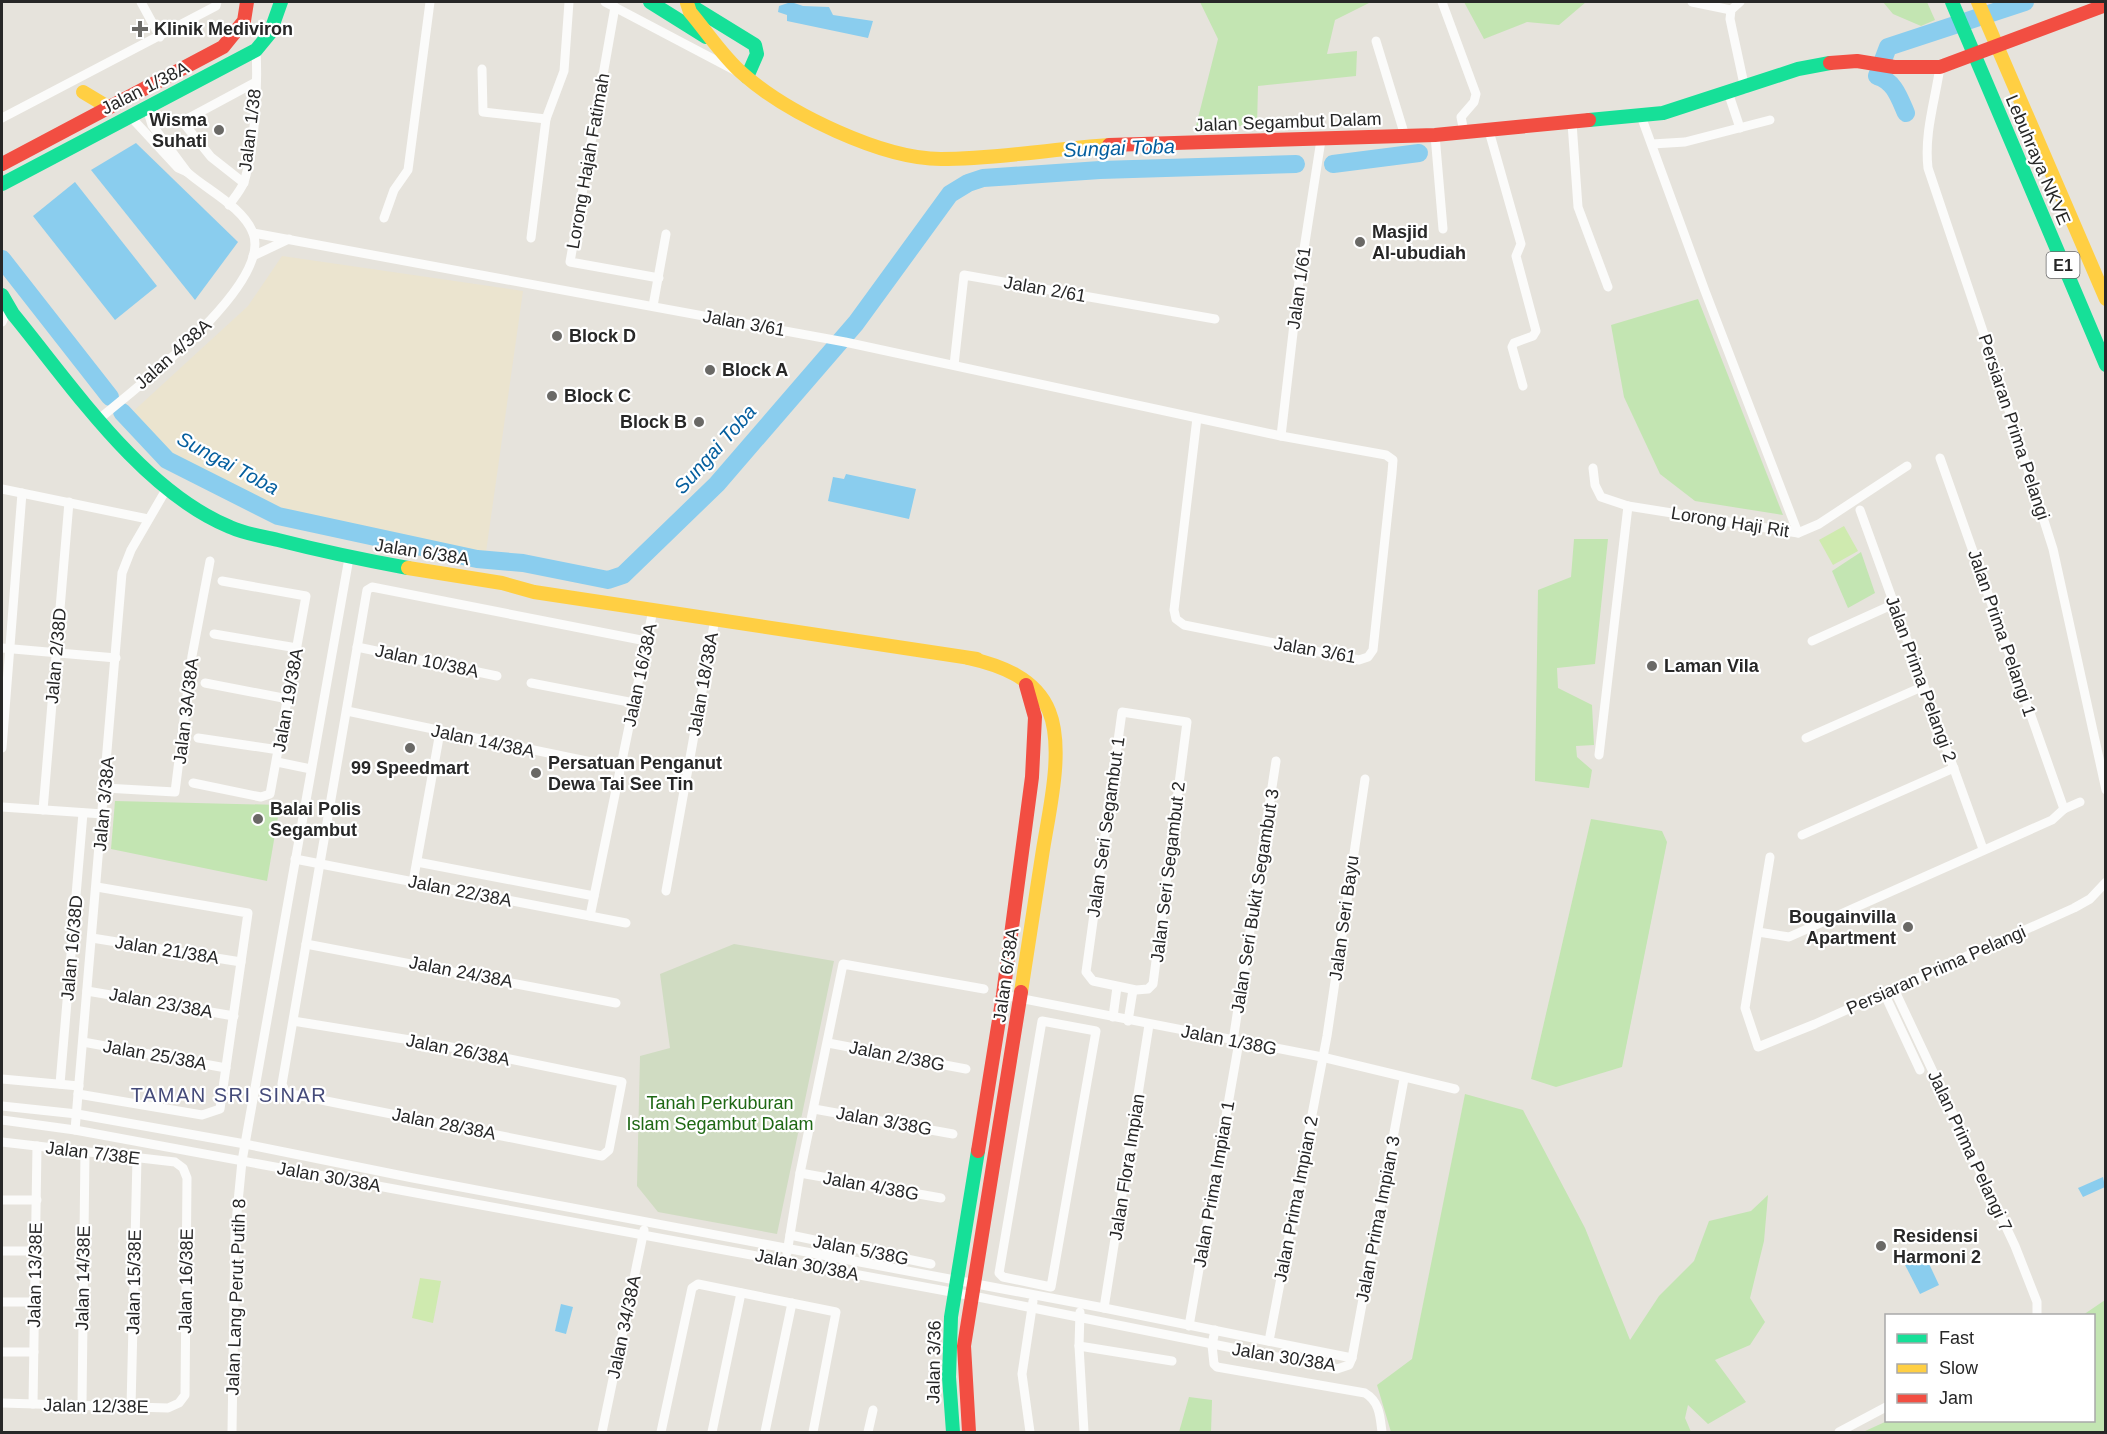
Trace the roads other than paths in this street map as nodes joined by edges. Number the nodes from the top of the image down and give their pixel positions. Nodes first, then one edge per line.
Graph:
1 (141, 2) edge
2 (217, 2) edge
3 (247, 2) edge
4 (281, 2) edge
5 (430, 2) edge
6 (569, 2) edge
7 (605, 2) edge
8 (650, 2) edge
9 (686, 2) edge
10 (1442, 2) edge
11 (1692, 2) edge
12 (1740, 2) edge
13 (1952, 2) edge
14 (1978, 2) edge
15 (2106, 5) edge
16 (615, 7) junction
17 (1731, 10) junction
18 (160, 37) junction
19 (1376, 41) dead end
20 (716, 42) junction
21 (256, 50) junction
22 (1940, 67) junction
23 (482, 69) dead end
24 (745, 76) junction
25 (77, 79) junction
26 (256, 82) junction
27 (1745, 89) junction
28 (83, 92) junction
29 (1729, 95) junction
30 (156, 101) junction
31 (108, 107) junction
32 (129, 115) junction
33 (1641, 116) junction
34 (2, 118) edge
35 (93, 119) junction
36 (546, 119) junction
37 (1770, 120) dead end
38 (1572, 123) junction
39 (1740, 128) junction
40 (1489, 131) junction
41 (1464, 132) junction
42 (1436, 135) junction
43 (1405, 136) junction
44 (1321, 140) junction
45 (1652, 144) junction
46 (54, 156) junction
47 (2, 164) edge
48 (187, 172) junction
49 (244, 183) junction
50 (2, 184) edge
51 (229, 205) junction
52 (384, 218) dead end
53 (1443, 229) dead end
54 (253, 233) junction
55 (666, 234) dead end
56 (531, 238) dead end
57 (289, 239) junction
58 (253, 256) junction
59 (659, 278) junction
60 (1608, 287) dead end
61 (2106, 298) edge
62 (653, 306) junction
63 (6, 308) edge
64 (1215, 319) dead end
65 (954, 364) junction
66 (2106, 365) edge
67 (1523, 386) dead end
68 (1197, 418) junction
69 (98, 420) junction
70 (1281, 436) junction
71 (1940, 458) dead end
72 (1907, 466) dead end
73 (1593, 468) dead end
74 (167, 488) junction
75 (2, 489) edge
76 (22, 493) junction
77 (69, 502) junction
78 (1628, 506) junction
79 (1860, 510) dead end
80 (148, 519) junction
81 (1798, 533) junction
82 (349, 558) junction
83 (210, 561) dead end
84 (222, 581) dead end
85 (1894, 604) junction
86 (653, 610) junction
87 (715, 619) junction
88 (214, 634) dead end
89 (646, 641) junction
90 (1812, 641) dead end
91 (357, 646) junction
92 (297, 648) junction
93 (6, 649) edge
94 (57, 653) junction
95 (116, 658) junction
96 (497, 676) dead end
97 (1024, 681) junction
98 (205, 683) dead end
99 (531, 683) dead end
100 (1924, 686) junction
101 (288, 699) junction
102 (634, 703) junction
103 (347, 711) junction
104 (1187, 722) joint
105 (440, 732) junction
106 (198, 738) dead end
107 (1806, 738) dead end
108 (1036, 740) junction
109 (1054, 746) junction
110 (2, 748) edge
111 (279, 750) junction
112 (1599, 755) dead end
113 (1276, 761) dead end
114 (277, 762) junction
115 (620, 768) junction
116 (1954, 768) junction
117 (311, 769) junction
118 (1365, 778) dead end
119 (193, 783) dead end
120 (105, 788) junction
121 (2106, 790) edge
122 (2080, 802) dead end
123 (2, 807) edge
124 (2064, 809) junction
125 (43, 810) junction
126 (83, 813) junction
127 (103, 814) junction
128 (1802, 835) dead end
129 (1983, 849) junction
130 (1770, 857) dead end
131 (295, 859) junction
132 (417, 862) junction
133 (320, 864) junction
134 (413, 882) junction
135 (2106, 882) edge
136 (97, 887) junction
137 (666, 891) dead end
138 (594, 896) junction
139 (590, 916) junction
140 (626, 923) dead end
141 (1758, 932) junction
142 (92, 938) junction
143 (306, 944) junction
144 (241, 962) junction
145 (1117, 987) junction
146 (984, 989) dead end
147 (1894, 989) junction
148 (1133, 990) junction
149 (87, 991) junction
150 (1884, 993) junction
151 (1003, 995) junction
152 (1021, 999) junction
153 (616, 1003) dead end
154 (234, 1016) junction
155 (1113, 1017) junction
156 (1128, 1021) junction
157 (293, 1022) junction
158 (1149, 1025) junction
159 (1236, 1041) junction
160 (83, 1042) junction
161 (828, 1043) junction
162 (1322, 1057) junction
163 (226, 1068) junction
164 (966, 1070) dead end
165 (1920, 1070) dead end
166 (2, 1079) edge
167 (1404, 1079) junction
168 (60, 1084) junction
169 (1455, 1089) dead end
170 (79, 1090) junction
171 (2, 1106) edge
172 (814, 1109) junction
173 (77, 1114) junction
174 (2, 1120) edge
175 (75, 1130) junction
176 (953, 1134) dead end
177 (2, 1142) edge
178 (245, 1144) junction
179 (37, 1146) junction
180 (85, 1152) junction
181 (602, 1156) joint
182 (137, 1158) junction
183 (242, 1161) junction
184 (183, 1168) joint
185 (800, 1173) junction
186 (941, 1198) dead end
187 (2, 1200) edge
188 (37, 1200) junction
189 (645, 1222) junction
190 (643, 1234) junction
191 (790, 1235) junction
192 (788, 1248) junction
193 (2, 1251) edge
194 (36, 1251) junction
195 (844, 1259) junction
196 (786, 1261) junction
197 (931, 1264) dead end
198 (842, 1272) junction
199 (957, 1287) junction
200 (1051, 1287) junction
201 (974, 1290) junction
202 (741, 1293) junction
203 (1034, 1295) junction
204 (1049, 1298) junction
205 (2, 1302) edge
206 (35, 1302) junction
207 (792, 1303) junction
208 (1081, 1304) junction
209 (1032, 1307) junction
210 (1104, 1308) junction
211 (2037, 1314) edge
212 (1079, 1317) junction
213 (1190, 1326) junction
214 (1215, 1329) junction
215 (1269, 1341) junction
216 (1079, 1346) junction
217 (1212, 1346) junction
218 (2, 1352) edge
219 (34, 1352) junction
220 (1352, 1358) junction
221 (1172, 1361) dead end
222 (185, 1395) joint
223 (2, 1404) edge
224 (33, 1404) junction
225 (82, 1406) junction
226 (131, 1407) junction
227 (1885, 1408) edge
228 (873, 1410) dead end
229 (232, 1432) edge
230 (602, 1432) edge
231 (661, 1432) edge
232 (712, 1432) edge
233 (765, 1432) edge
234 (813, 1432) edge
235 (868, 1432) edge
236 (953, 1432) edge
237 (969, 1432) edge
238 (1030, 1432) edge
239 (1084, 1432) edge
240 (1382, 1432) edge
241 (1839, 1432) edge

1 - 18 street
2 - 18 street
3 - 31 main road, Jalan 1/38A
4 - 21 main road, Jalan 1/38A
5 - 52 street
6 - 36 street
7 - 16 street
8 - 20 main road
9 - 20 main road, Jalan Segambut Dalam
9 - 24 main road
10 - 41 street
11 - 17 street
12 - 17 street
13 - 66 main road, Lebuhraya NKVE / E1
14 - 61 main road, Lebuhraya NKVE / E1
15 - 22 main road
16 - 24 street
16 - 59 street, Lorong Hajah Fatimah
17 - 27 street
18 - 25 street
19 - 43 street
20 - 24 main road, Jalan Segambut Dalam
21 - 26 street, Jalan 1/38
21 - 30 main road, Jalan 1/38A
22 - 27 main road, Jalan Segambut Dalam
22 - 121 street, Persiaran Prima Pelangi
23 - 36 street
24 - 44 main road, Jalan Segambut Dalam
25 - 28 street
25 - 34 street
26 - 49 street, Jalan 1/38
26 - 49 street
27 - 29 main road, Jalan Segambut Dalam
28 - 31 main road
28 - 35 main road
29 - 33 main road, Jalan Segambut Dalam
29 - 39 street
30 - 32 main road, Jalan 1/38A
30 - 35 main road
30 - 48 street
31 - 35 main road, Jalan 1/38A
32 - 46 main road, Jalan 1/38A
32 - 48 street
33 - 38 main road, Jalan Segambut Dalam
33 - 45 street
35 - 46 main road
35 - 47 main road, Jalan 1/38A
36 - 56 street
37 - 39 street
38 - 40 main road, Jalan Segambut Dalam
38 - 60 street
39 - 45 street
40 - 41 main road, Jalan Segambut Dalam
40 - 67 street
41 - 42 main road, Jalan Segambut Dalam
42 - 43 main road, Jalan Segambut Dalam
42 - 53 street
43 - 44 main road, Jalan Segambut Dalam
44 - 70 street, Jalan 1/61
45 - 81 street
46 - 50 main road, Jalan 1/38A
48 - 51 street
49 - 51 street, Jalan 1/38
51 - 54 street
54 - 57 street, Jalan 3/61
54 - 58 street, Jalan 4/38A
55 - 59 street
57 - 58 street
57 - 62 street, Jalan 3/61
58 - 69 street, Jalan 4/38A
59 - 62 street
62 - 65 street, Jalan 3/61
63 - 69 main road, Jalan 6/38A
64 - 65 street, Jalan 2/61
65 - 68 street, Jalan 3/61
68 - 70 street, Jalan 3/61
68 - 70 street, Jalan 3/61
69 - 74 main road, Jalan 6/38A
71 - 124 street, Jalan Prima Pelangi 1
72 - 81 street, Lorong Haji Rit
73 - 78 street, Lorong Haji Rit
74 - 80 street, Jalan 3/38A
74 - 82 main road, Jalan 6/38A
75 - 76 street
76 - 77 street
76 - 93 street
77 - 80 street
77 - 94 street, Jalan 2/38D
78 - 81 street, Lorong Haji Rit
78 - 112 street
79 - 85 street, Jalan Prima Pelangi 2
80 - 95 street, Jalan 3/38A
82 - 86 main road, Jalan 6/38A
82 - 117 street, Jalan Lang Perut Putih 8
83 - 120 street, Jalan 3A/38A
84 - 92 street, Jalan 19/38A
85 - 90 street
85 - 100 street, Jalan Prima Pelangi 2
86 - 87 main road, Jalan 6/38A
86 - 89 street, Jalan 16/38A
87 - 97 main road, Jalan 6/38A
87 - 137 street, Jalan 18/38A
88 - 92 street
89 - 91 street
89 - 102 street, Jalan 16/38A
91 - 96 street, Jalan 10/38A
91 - 103 street
92 - 101 street, Jalan 19/38A
93 - 94 street
93 - 110 street
94 - 95 street
94 - 125 street, Jalan 2/38D
95 - 120 street, Jalan 3/38A
97 - 108 main road, Jalan 6/38A
97 - 109 main road, Jalan 6/38A
98 - 101 street
99 - 102 street
100 - 107 street
100 - 116 street, Jalan Prima Pelangi 2
101 - 111 street, Jalan 19/38A
102 - 115 street, Jalan 16/38A
103 - 105 street, Jalan 14/38A
103 - 133 street
104 - 145 street, Jalan Seri Segambut 1
104 - 148 street, Jalan Seri Segambut 2
105 - 115 street, Jalan 14/38A
105 - 132 street
106 - 111 street
108 - 109 main road
108 - 151 main road, Jalan 6/38A
109 - 152 main road, Jalan 6/38A
111 - 114 street, Jalan 19/38A
113 - 159 street, Jalan Seri Bukit Segambut 3
114 - 117 street
114 - 119 street, Jalan 19/38A
115 - 138 street, Jalan 16/38A
116 - 128 street
116 - 129 street, Jalan Prima Pelangi 2
117 - 131 street, Jalan Lang Perut Putih 8
118 - 162 street, Jalan Seri Bayu
120 - 127 street, Jalan 3/38A
122 - 124 street
123 - 125 street
124 - 129 street
125 - 126 street
126 - 127 street
126 - 168 street, Jalan 16/38D
127 - 136 street, Jalan 3/38A
129 - 141 street
130 - 141 street
131 - 133 street, Jalan 22/38A
131 - 178 street, Jalan Lang Perut Putih 8
132 - 134 street
132 - 138 street
133 - 134 street, Jalan 22/38A
133 - 143 street
134 - 139 street, Jalan 22/38A
135 - 147 street, Persiaran Prima Pelangi
136 - 142 street, Jalan 3/38A
136 - 144 street
138 - 139 street, Jalan 16/38A
139 - 140 street, Jalan 22/38A
141 - 150 street, Persiaran Prima Pelangi
142 - 144 street, Jalan 21/38A
142 - 149 street, Jalan 3/38A
143 - 153 street, Jalan 24/38A
143 - 157 street
144 - 154 street
145 - 148 street
145 - 155 street
146 - 161 street
147 - 150 street, Persiaran Prima Pelangi
147 - 211 street, Jalan Prima Pelangi 7
148 - 156 street
149 - 154 street, Jalan 23/38A
149 - 160 street, Jalan 3/38A
150 - 165 street
151 - 152 street, Jalan 1/38G
151 - 199 main road, Jalan 6/38A
152 - 155 street, Jalan 1/38G
152 - 201 main road, Jalan 6/38A
154 - 163 street
155 - 156 street, Jalan 1/38G
156 - 158 street, Jalan 1/38G
157 - 181 street, Jalan 28/38A
157 - 181 street, Jalan 26/38A
158 - 159 street, Jalan 1/38G
158 - 210 street, Jalan Flora Impian
159 - 162 street, Jalan 1/38G
159 - 213 street, Jalan Prima Impian 1
160 - 163 street, Jalan 25/38A
160 - 170 street, Jalan 3/38A
161 - 164 street, Jalan 2/38G
161 - 172 street
162 - 167 street, Jalan 1/38G
162 - 215 street, Jalan Prima Impian 2
163 - 170 street
166 - 168 street
167 - 169 street, Jalan 1/38G
167 - 220 street, Jalan Prima Impian 3
168 - 170 street
170 - 173 street, Jalan 3/38A
171 - 173 street, Jalan 30/38A
172 - 176 street, Jalan 3/38G
172 - 185 street
173 - 175 street, Jalan 3/38A
173 - 178 street, Jalan 30/38A
174 - 175 street, Jalan 30/38A
175 - 183 street, Jalan 30/38A
177 - 179 street, Jalan 7/38E
178 - 183 street, Jalan Lang Perut Putih 8
178 - 189 street, Jalan 30/38A
179 - 180 street, Jalan 7/38E
179 - 188 street, Jalan 13/38E
180 - 182 street, Jalan 7/38E
180 - 225 street, Jalan 14/38E
182 - 184 street, Jalan 7/38E
182 - 226 street, Jalan 15/38E
183 - 190 street, Jalan 30/38A
183 - 229 street, Jalan Lang Perut Putih 8
184 - 222 street, Jalan 16/38E
185 - 186 street, Jalan 4/38G
185 - 191 street
187 - 188 street
188 - 194 street, Jalan 13/38E
189 - 190 street, Jalan 34/38A
189 - 192 street, Jalan 30/38A
190 - 196 street, Jalan 30/38A
190 - 230 street, Jalan 34/38A
191 - 192 street
191 - 197 street, Jalan 5/38G
192 - 195 street, Jalan 30/38A
192 - 196 street
193 - 194 street
194 - 206 street, Jalan 13/38E
195 - 198 street
195 - 199 street, Jalan 30/38A
196 - 198 street, Jalan 30/38A
198 - 199 street, Jalan 30/38A
199 - 201 street, Jalan 30/38A
199 - 236 main road, Jalan 3/36
200 - 200 street
200 - 204 street
201 - 203 street, Jalan 30/38A
201 - 209 street, Jalan 30/38A
201 - 237 main road, Jalan 3/36
202 - 207 street
202 - 231 street
202 - 232 street
203 - 204 street, Jalan 30/38A
203 - 209 street
204 - 208 street, Jalan 30/38A
205 - 206 street
206 - 219 street, Jalan 13/38E
207 - 233 street
207 - 234 street
208 - 210 street, Jalan 30/38A
208 - 212 street
209 - 212 street, Jalan 30/38A
209 - 238 street
210 - 213 street, Jalan 30/38A
212 - 216 street
212 - 217 street, Jalan 30/38A
213 - 214 street, Jalan 30/38A
214 - 215 street, Jalan 30/38A
214 - 217 street
215 - 220 street, Jalan 30/38A
216 - 221 street
216 - 239 street
217 - 220 street, Jalan 30/38A
217 - 240 street
218 - 219 street
219 - 224 street, Jalan 13/38E
222 - 226 street, Jalan 12/38E
223 - 224 street, Jalan 12/38E
224 - 225 street, Jalan 12/38E
225 - 226 street, Jalan 12/38E
227 - 241 street
228 - 235 street

